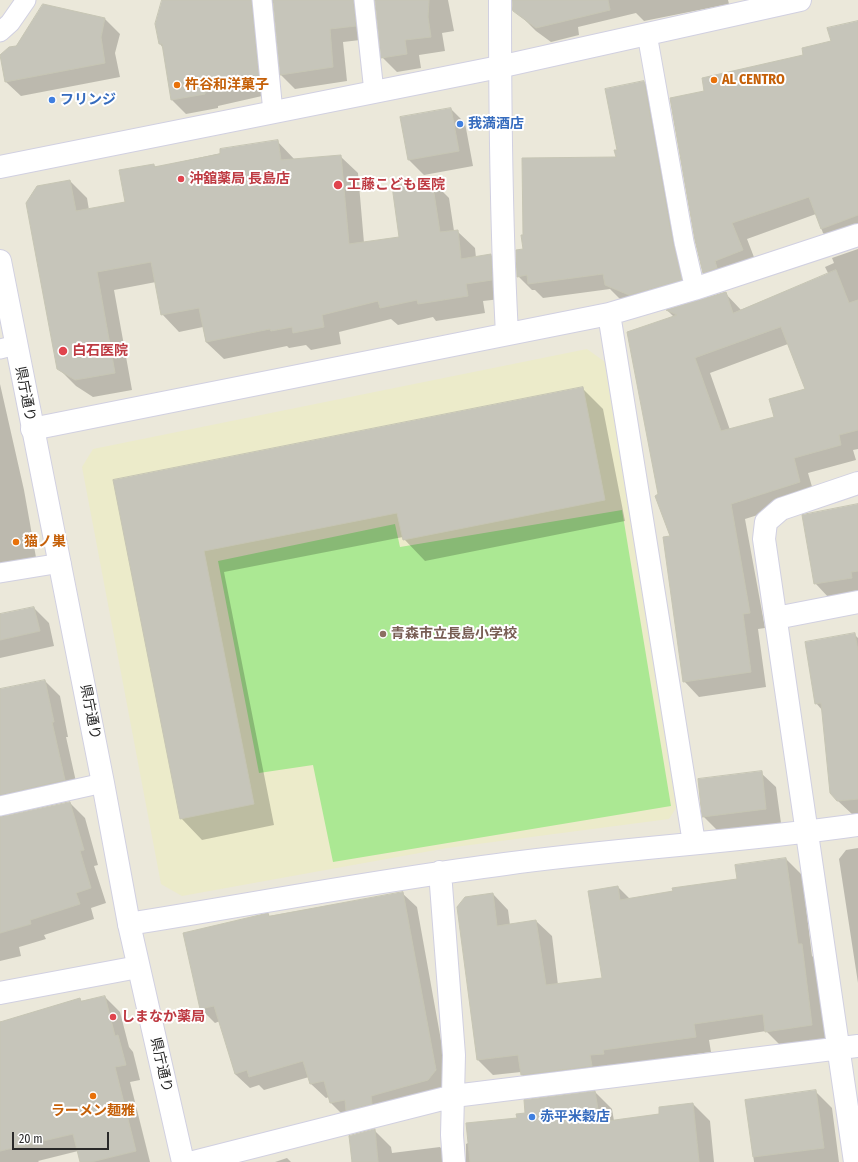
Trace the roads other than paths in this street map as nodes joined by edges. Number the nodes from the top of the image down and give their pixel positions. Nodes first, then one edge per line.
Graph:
1 (26, 0) edge
2 (262, 0) edge
3 (364, 0) edge
4 (500, 0) edge
5 (800, 0) edge
6 (0, 32) edge
7 (647, 34) junction
8 (499, 67) junction
9 (374, 92) junction
10 (273, 112) junction
11 (0, 166) edge
12 (858, 235) edge
13 (0, 261) edge
14 (695, 289) junction
15 (609, 314) junction
16 (507, 334) junction
17 (8, 347) edge
18 (32, 429) junction
19 (858, 483) edge
20 (61, 563) junction
21 (0, 573) edge
22 (858, 602) edge
23 (776, 618) junction
24 (103, 783) junction
25 (0, 806) edge
26 (858, 825) edge
27 (808, 832) junction
28 (694, 843) junction
29 (440, 872) junction
30 (129, 924) junction
31 (138, 967) junction
32 (0, 993) edge
33 (849, 1048) edge
34 (454, 1096) junction
35 (184, 1162) edge
36 (194, 1162) edge
37 (454, 1162) edge
38 (855, 1162) edge

1 - 6 lane
2 - 10 lane
3 - 9 lane
4 - 8 street
5 - 7 street
7 - 8 street
7 - 14 lane
8 - 9 street
8 - 16 street
9 - 10 street
10 - 11 street
12 - 14 street
13 - 17 street, 県庁通り
14 - 15 street
15 - 16 street
15 - 28 street
16 - 18 street
17 - 18 street, 県庁通り
18 - 20 street, 県庁通り
19 - 23 street
20 - 21 lane
20 - 24 street, 県庁通り
22 - 23 street
23 - 27 street
24 - 25 lane
24 - 30 street, 県庁通り
26 - 27 street
27 - 28 street
27 - 33 street
28 - 29 street
29 - 30 street
29 - 34 street
30 - 31 street, 県庁通り
31 - 32 street
31 - 35 street, 県庁通り
33 - 34 street
33 - 38 street
34 - 36 street
34 - 37 street

